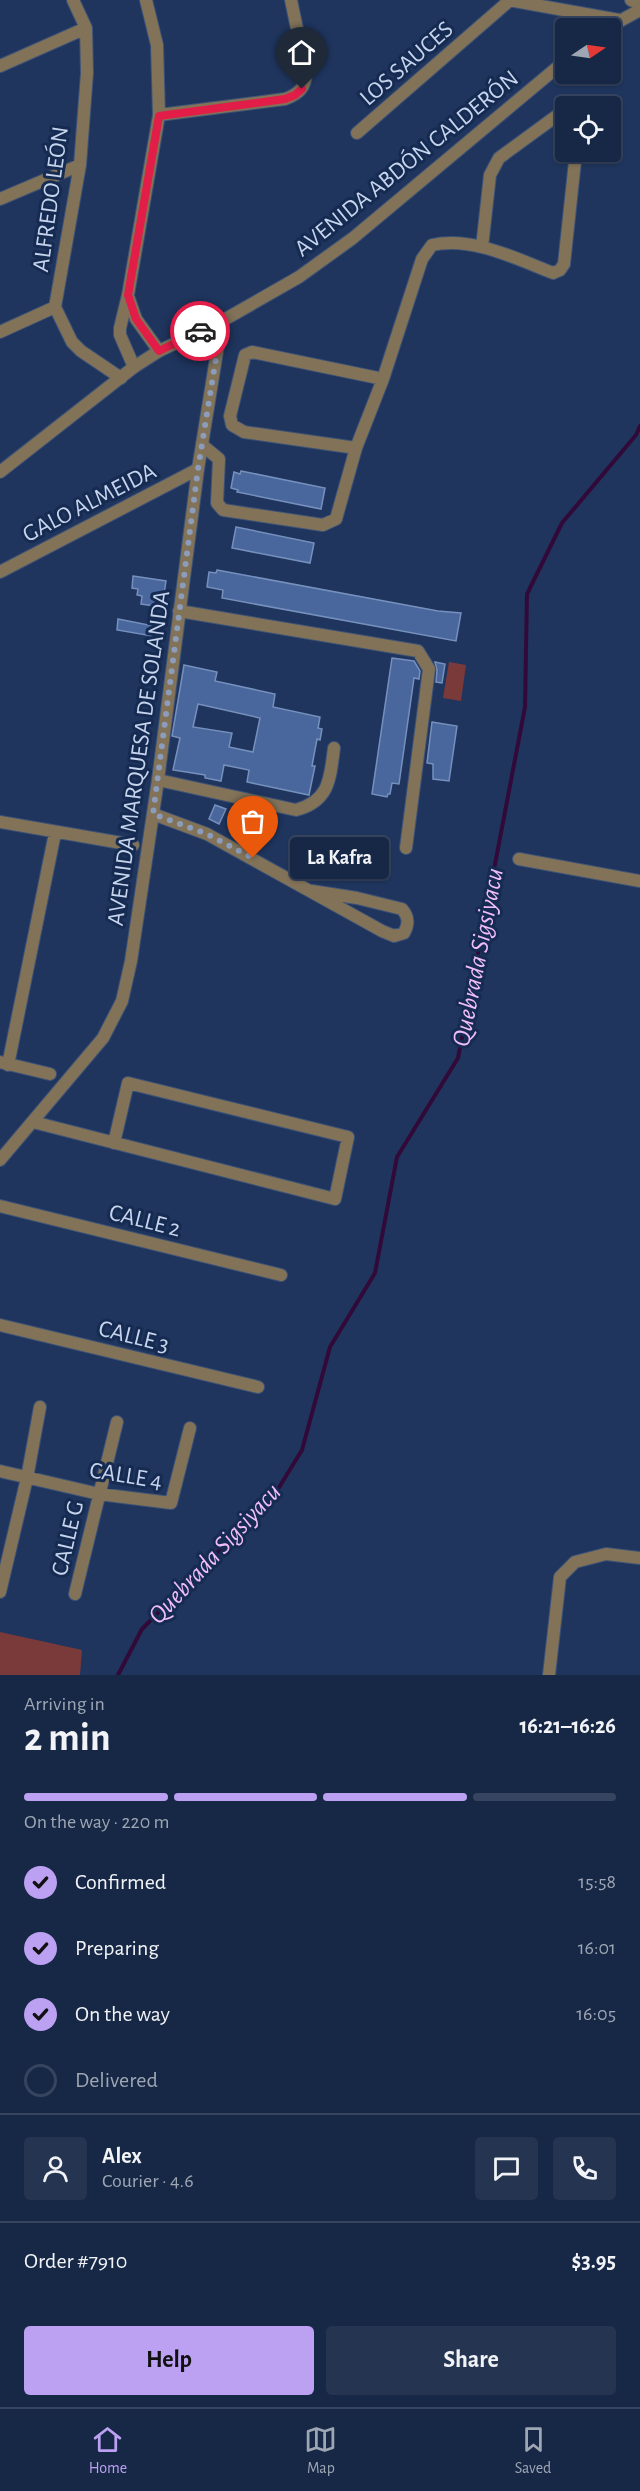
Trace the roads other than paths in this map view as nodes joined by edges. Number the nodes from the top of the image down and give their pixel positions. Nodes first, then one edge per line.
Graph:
1 (74, 0) edge
2 (146, 0) edge
3 (291, 0) edge
4 (631, 0) edge
5 (509, 1) edge
6 (640, 4) edge
7 (640, 10) edge
8 (607, 18) edge
9 (621, 19) edge
10 (86, 28) junction
11 (0, 66) edge
12 (555, 69) edge
13 (159, 116) junction
14 (555, 117) edge
15 (357, 133) dead end
16 (575, 162) edge
17 (80, 165) junction
18 (0, 199) edge
19 (482, 247) junction
20 (128, 295) junction
21 (55, 307) junction
22 (222, 321) junction
23 (0, 333) edge
24 (159, 351) junction
25 (134, 366) junction
26 (121, 378) junction
27 (383, 379) junction
28 (202, 445) junction
29 (356, 447) junction
30 (198, 469) junction
31 (0, 472) edge
32 (0, 572) edge
33 (179, 611) junction
34 (334, 748) dead end
35 (158, 780) junction
36 (153, 814) junction
37 (0, 822) edge
38 (55, 833) junction
39 (133, 845) dead end
40 (406, 848) dead end
41 (519, 859) dead end
42 (640, 881) edge
43 (312, 891) junction
44 (4, 1064) edge
45 (50, 1074) dead end
46 (33, 1122) junction
47 (114, 1143) junction
48 (0, 1160) edge
49 (0, 1206) edge
50 (280, 1275) dead end
51 (0, 1325) edge
52 (258, 1387) dead end
53 (40, 1407) dead end
54 (117, 1422) dead end
55 (190, 1428) dead end
56 (0, 1471) edge
57 (27, 1478) junction
58 (99, 1494) junction
59 (640, 1558) edge
60 (0, 1592) edge
61 (75, 1594) dead end
62 (549, 1675) edge

1 - 10 street, ALFREDO LEÓN
2 - 13 street
3 - 13 street
4 - 6 street
5 - 8 street
5 - 15 street, LOS SAUCES
7 - 9 street
10 - 11 street
10 - 17 street, ALFREDO LEÓN
12 - 22 street, AVENIDA ABDÓN CALDERÓN
13 - 20 street
14 - 19 street
16 - 19 street
17 - 18 street
17 - 21 street, ALFREDO LEÓN
19 - 27 street
20 - 24 street
20 - 25 street
21 - 23 street
21 - 26 street, ALFREDO LEÓN
22 - 24 street, AVENIDA ABDÓN CALDERÓN
22 - 28 street, AVENIDA MARQUESA DE SOLANDA
24 - 25 street, AVENIDA ABDÓN CALDERÓN
25 - 26 street, AVENIDA ABDÓN CALDERÓN
26 - 31 street, AVENIDA ABDÓN CALDERÓN
27 - 29 street
27 - 29 street
28 - 29 street
28 - 30 street, AVENIDA MARQUESA DE SOLANDA
30 - 32 street, GALO ALMEIDA
30 - 33 street, AVENIDA MARQUESA DE SOLANDA
33 - 35 street, AVENIDA MARQUESA DE SOLANDA
33 - 40 street
34 - 35 street
35 - 36 street, AVENIDA MARQUESA DE SOLANDA
36 - 43 street
36 - 46 street, AVENIDA MARQUESA DE SOLANDA
37 - 38 street
38 - 39 street
38 - 44 street
41 - 42 street
43 - 43 street
44 - 45 street
46 - 47 street
46 - 48 street, AVENIDA MARQUESA DE SOLANDA
47 - 47 street
49 - 50 street, CALLE 2
51 - 52 street, CALLE 3
53 - 57 street
54 - 58 street, CALLE G
55 - 58 street, CALLE 4
56 - 57 street, CALLE 4
57 - 58 street, CALLE 4
57 - 60 street
58 - 61 street, CALLE G
59 - 62 street

